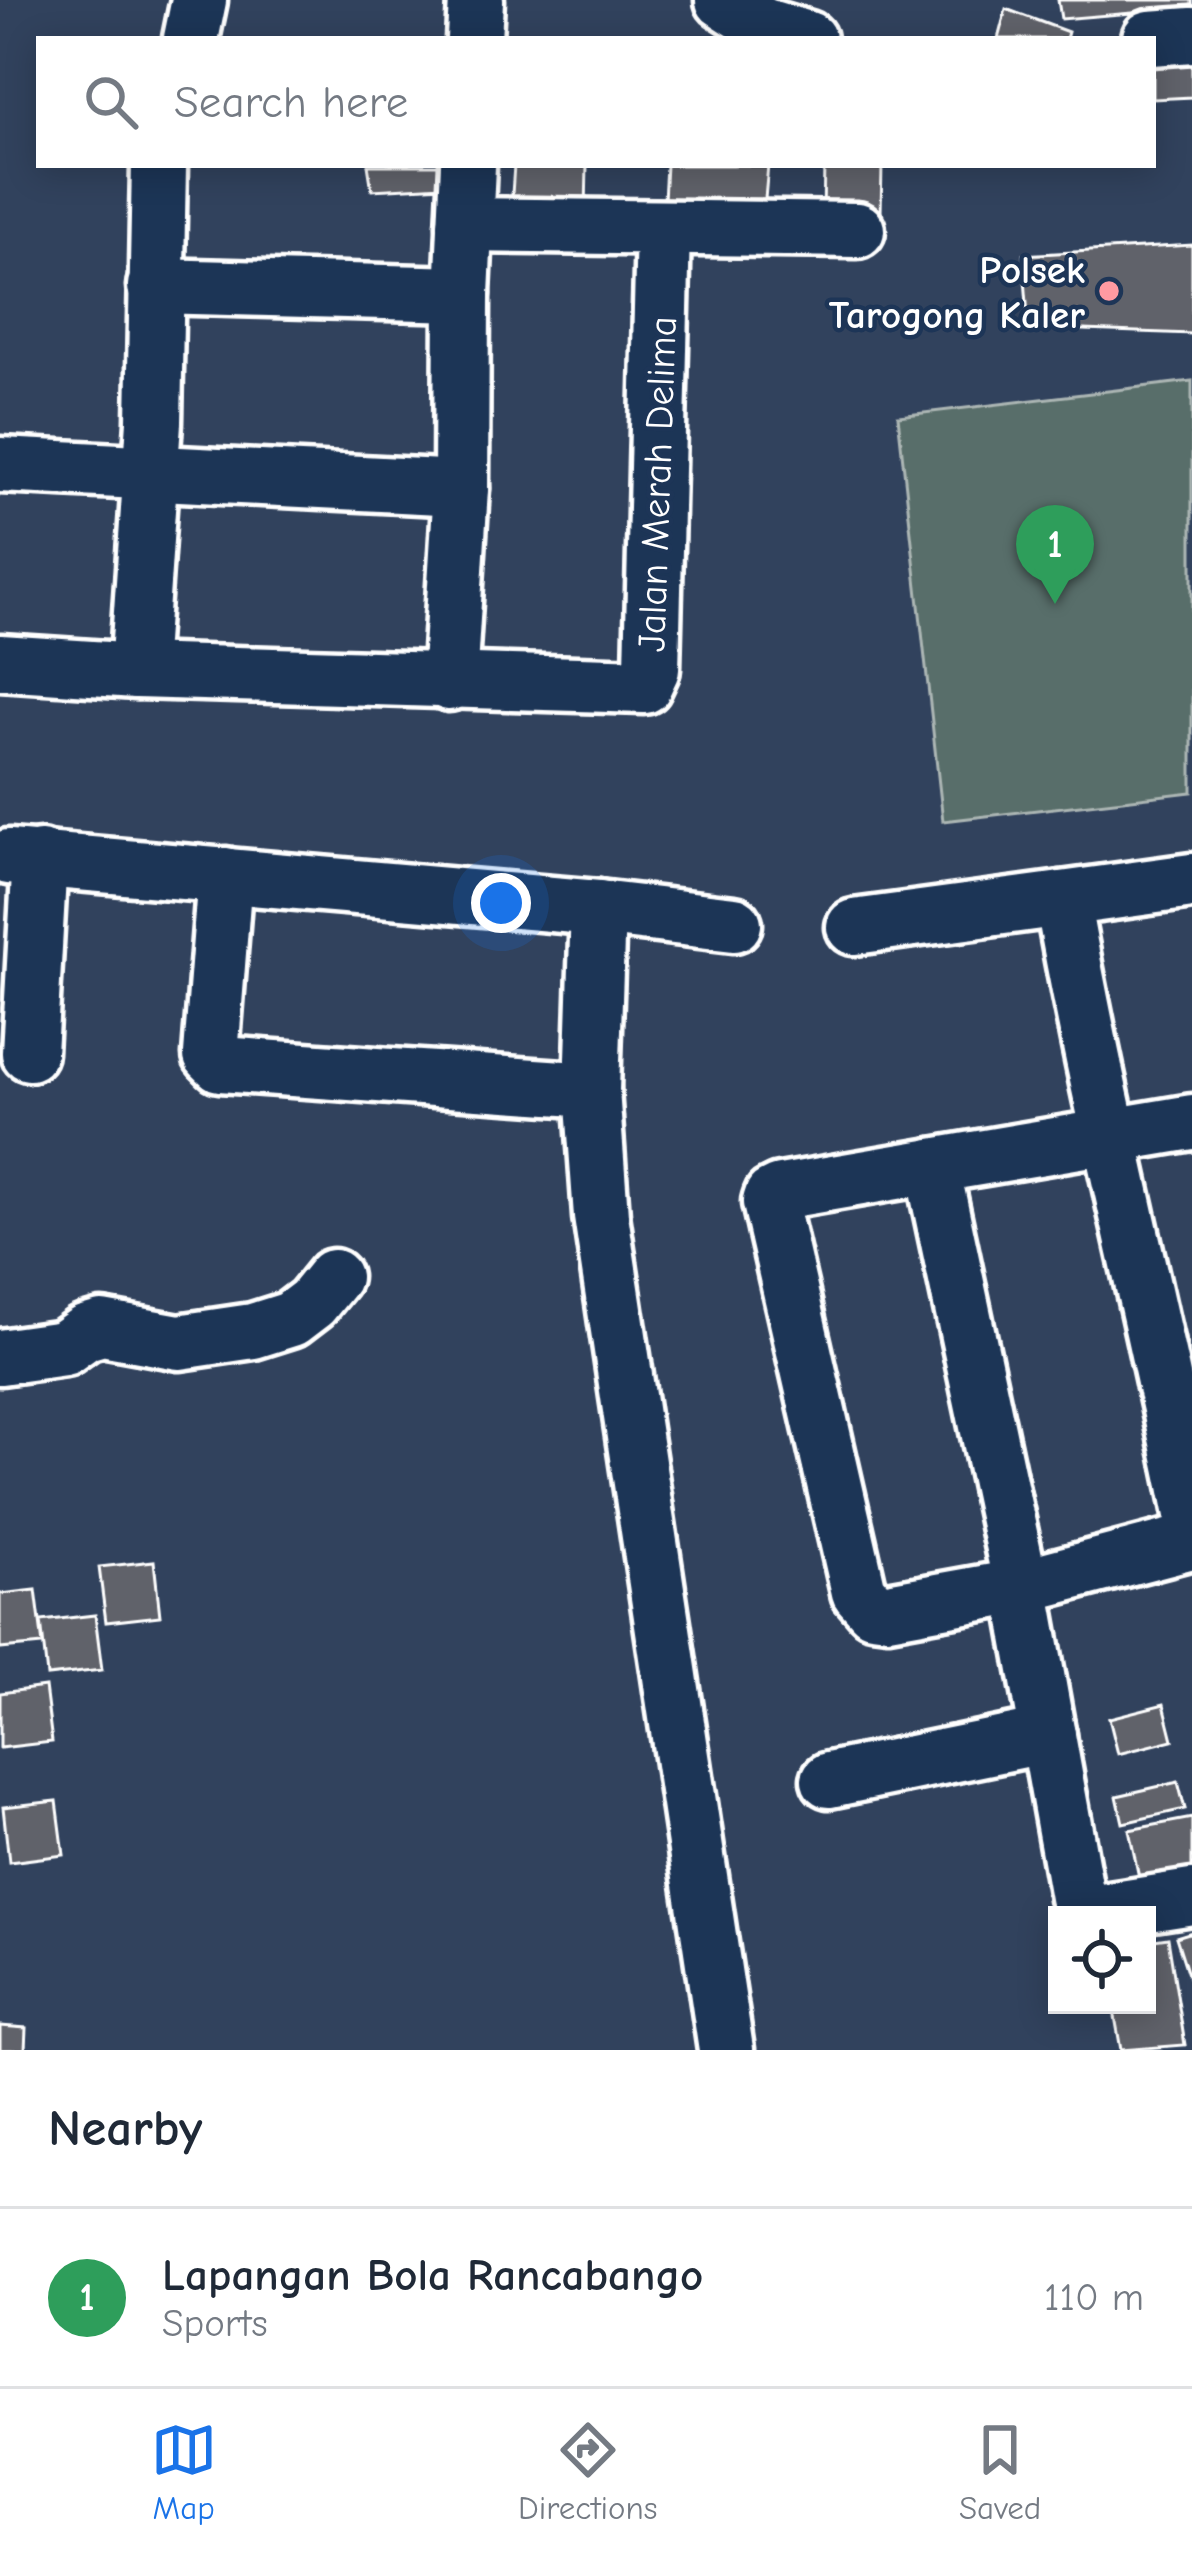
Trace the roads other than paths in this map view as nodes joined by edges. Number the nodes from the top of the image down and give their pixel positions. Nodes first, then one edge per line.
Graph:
1 (200, 0) edge
2 (476, 0) edge
3 (723, 0) edge
4 (1192, 35) edge
5 (192, 36) edge
6 (474, 36) edge
7 (798, 36) edge
8 (1156, 38) edge
9 (159, 168) edge
10 (468, 168) edge
11 (466, 225) junction
12 (663, 229) junction
13 (857, 230) dead end
14 (155, 286) junction
15 (462, 294) junction
16 (0, 465) edge
17 (150, 474) junction
18 (461, 488) junction
19 (0, 662) edge
20 (137, 670) junction
21 (449, 682) junction
22 (225, 875) junction
23 (1192, 881) edge
24 (1062, 899) junction
25 (598, 908) junction
26 (734, 924) dead end
27 (854, 927) dead end
28 (29, 1053) dead end
29 (592, 1090) junction
30 (1192, 1122) edge
31 (1108, 1137) junction
32 (932, 1166) junction
33 (333, 1277) dead end
34 (1171, 1303) edge
35 (0, 1357) edge
36 (1192, 1514) edge
37 (1192, 1541) edge
38 (1021, 1586) junction
39 (1048, 1735) junction
40 (829, 1780) dead end
41 (1192, 1897) edge
42 (726, 2050) edge

1 - 5 street
2 - 6 street
3 - 7 street
4 - 8 street
9 - 14 street
10 - 11 street
11 - 12 street
11 - 15 street
12 - 13 street
12 - 21 street, Jalan Merah Delima
14 - 15 street
14 - 17 street
15 - 18 street
16 - 17 street
17 - 18 street
17 - 20 street
18 - 21 street
19 - 20 street
20 - 21 street
22 - 25 street
22 - 28 street
22 - 29 street
23 - 24 street
24 - 27 street
24 - 31 street
25 - 26 street
25 - 29 street
29 - 42 street
30 - 31 street
31 - 32 street
31 - 34 street
32 - 38 street
32 - 38 street
33 - 35 street
34 - 36 street
37 - 38 street
38 - 39 street
39 - 40 street
39 - 41 street

